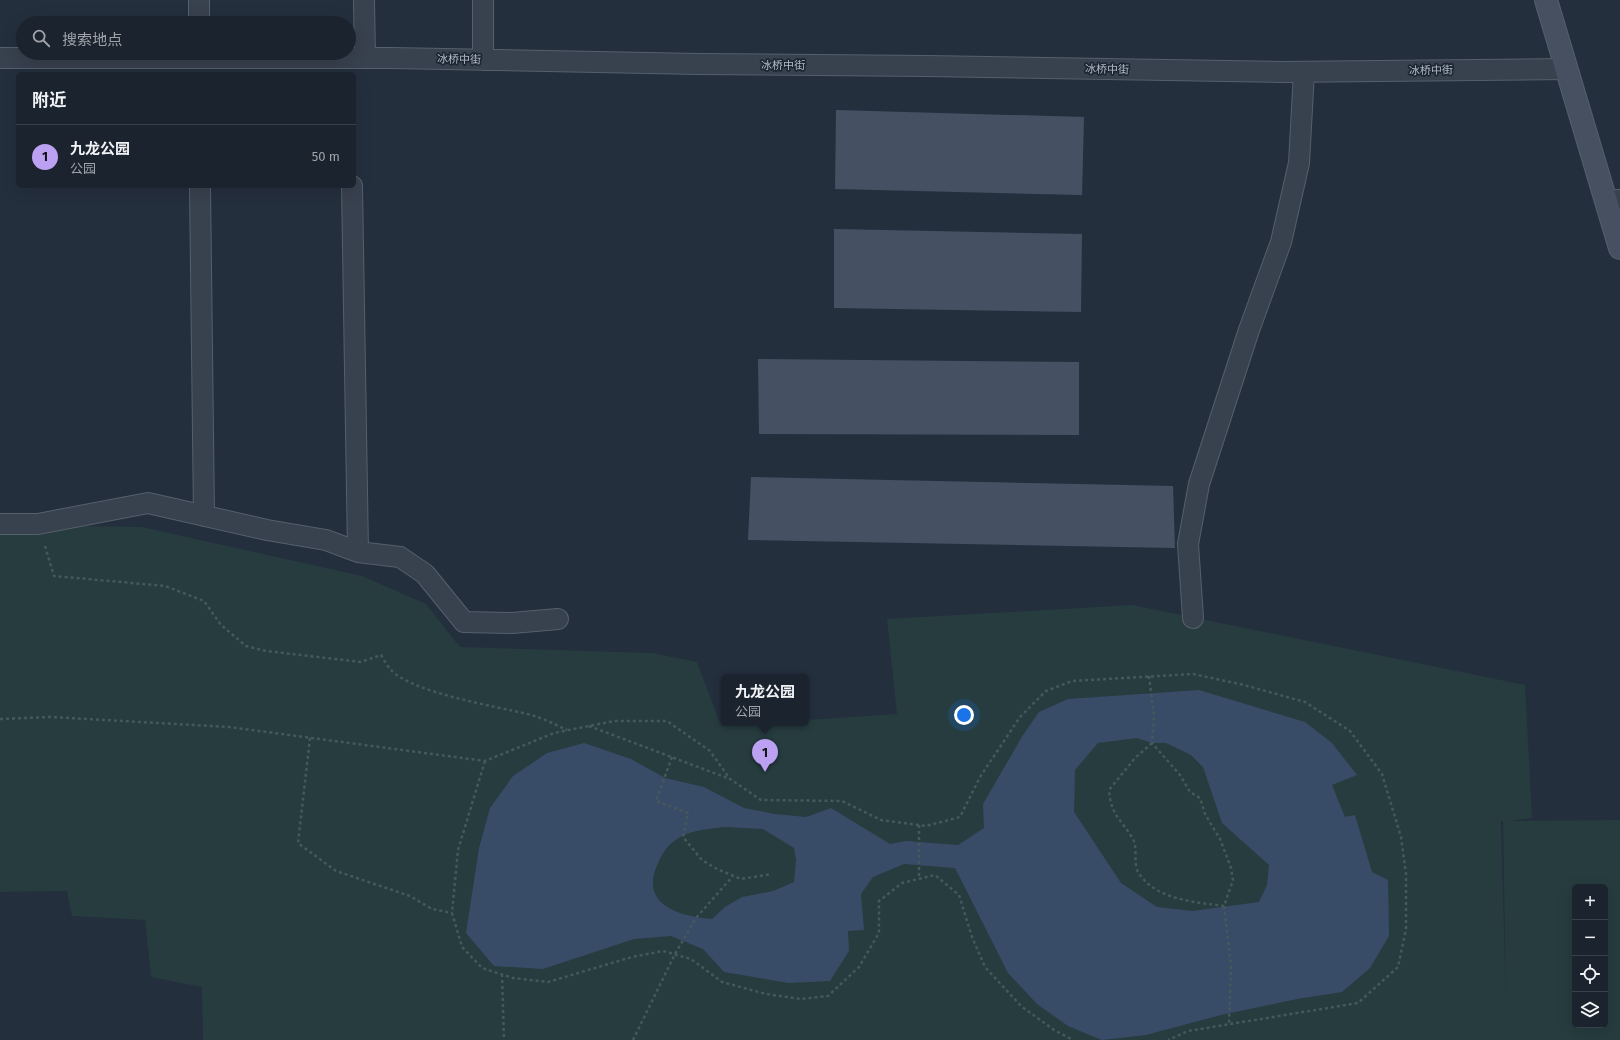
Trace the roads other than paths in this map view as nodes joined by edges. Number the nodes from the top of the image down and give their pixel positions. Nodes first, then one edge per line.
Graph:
1 (199, 0) edge
2 (364, 0) edge
3 (483, 0) edge
4 (1546, 0) edge
5 (199, 16) edge
6 (356, 56) edge
7 (0, 58) edge
8 (16, 58) edge
9 (99, 60) edge
10 (484, 60) junction
11 (198, 62) edge
12 (355, 63) edge
13 (1567, 69) junction
14 (1304, 72) junction
15 (200, 188) edge
16 (352, 188) edge
17 (1613, 200) edge
18 (1620, 248) edge
19 (204, 516) junction
20 (0, 524) edge
21 (358, 552) junction
22 (1193, 618) dead end
23 (558, 619) dead end

1 - 5 street
2 - 6 street
3 - 10 street
4 - 13 street
7 - 8 street, 冰桥中街
9 - 11 street, 冰桥中街
10 - 12 street, 冰桥中街
10 - 14 street, 冰桥中街
11 - 12 street, 冰桥中街
13 - 14 street, 冰桥中街
13 - 17 street
14 - 22 street
15 - 19 street
16 - 21 street
17 - 18 street
19 - 20 street
19 - 21 street
21 - 23 street

